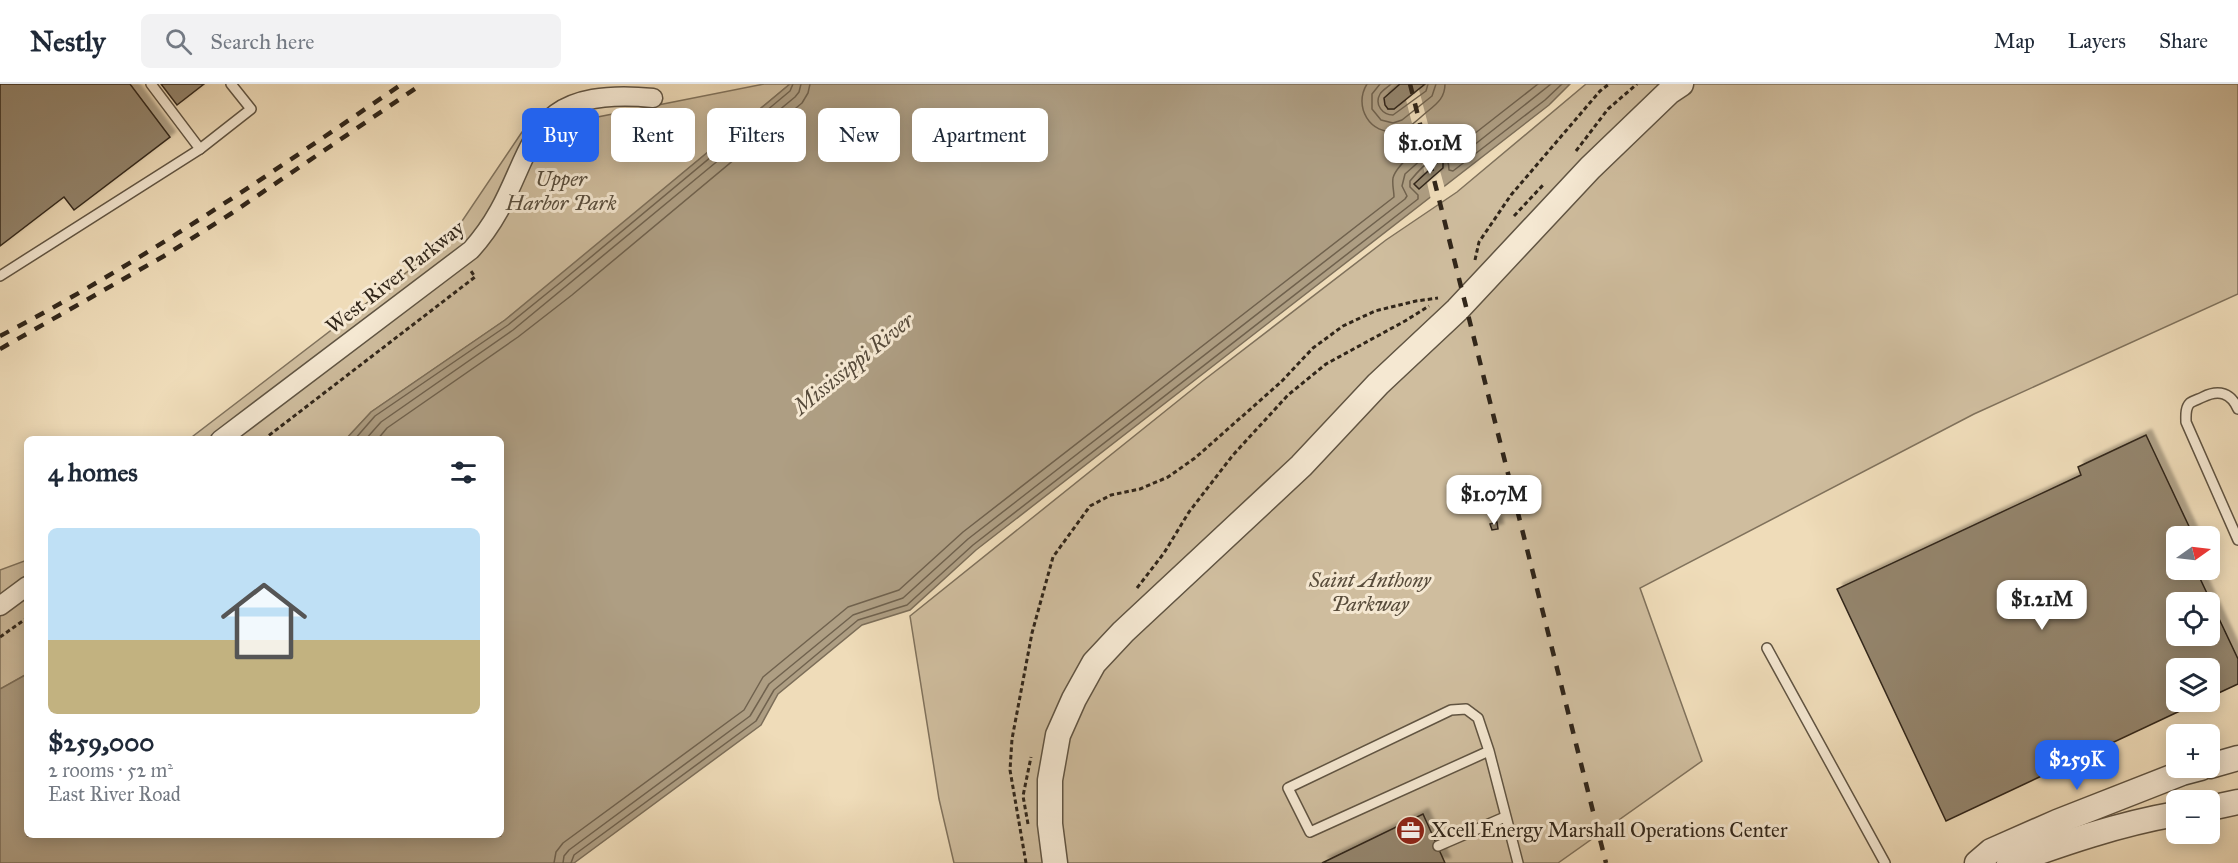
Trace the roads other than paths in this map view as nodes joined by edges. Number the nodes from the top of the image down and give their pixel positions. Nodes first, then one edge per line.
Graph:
1 (151, 84) edge
2 (231, 84) edge
3 (1681, 84) edge
4 (653, 98) dead end
5 (200, 149) junction
6 (0, 276) edge
7 (2238, 409) edge
8 (225, 436) edge
9 (2238, 540) edge
10 (24, 588) edge
11 (0, 606) edge
12 (1767, 648) dead end
13 (1489, 751) junction
14 (2238, 758) edge
15 (2220, 763) edge
16 (2172, 778) edge
17 (2238, 802) edge
18 (2220, 806) edge
19 (2166, 816) edge
20 (1505, 817) junction
21 (1438, 846) dead end
22 (2032, 851) edge
23 (1055, 863) edge
24 (1518, 863) edge
25 (1885, 863) edge
26 (1977, 863) edge
27 (2009, 863) edge

1 - 5 lane
2 - 5 lane
3 - 23 street
4 - 8 street, West River Parkway
5 - 6 lane
7 - 9 lane
10 - 11 street
12 - 25 lane
13 - 13 lane
13 - 20 lane
14 - 15 street
16 - 22 street
17 - 18 street
19 - 22 street
20 - 21 lane
20 - 24 lane
22 - 26 street
22 - 27 street

